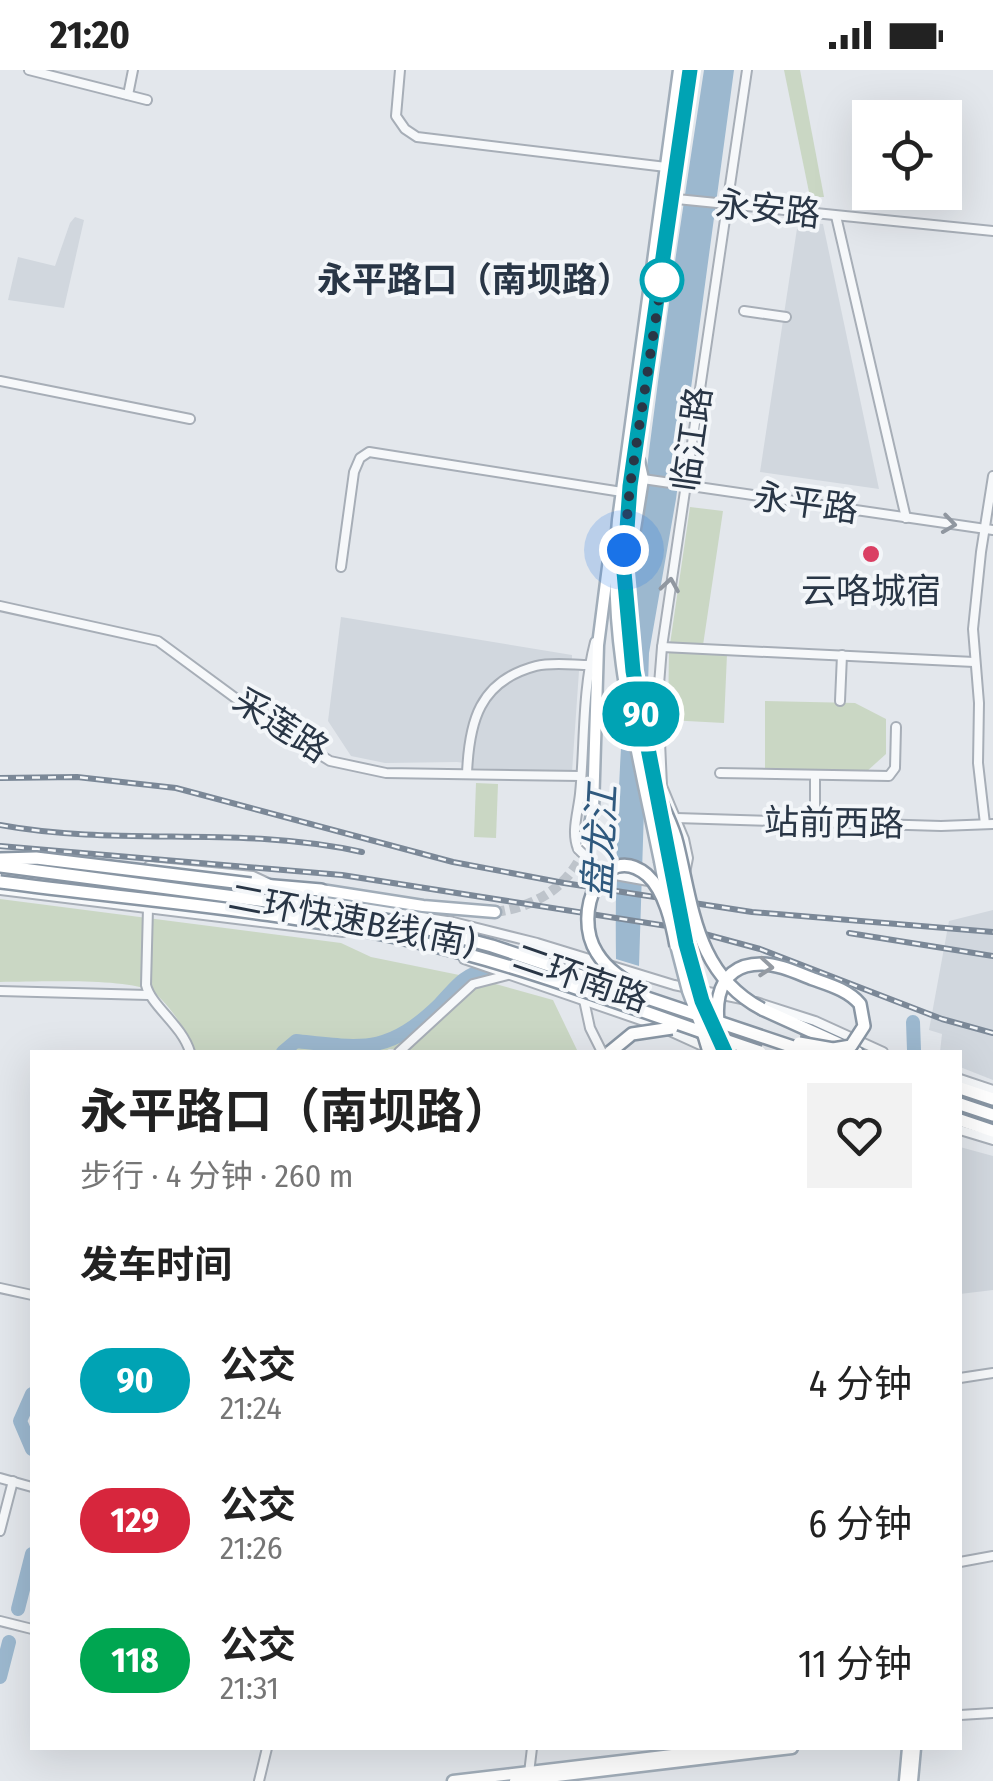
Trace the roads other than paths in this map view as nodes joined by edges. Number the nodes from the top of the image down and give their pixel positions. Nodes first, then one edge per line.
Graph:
1 (29, 70) edge
2 (133, 70) edge
3 (400, 70) edge
4 (679, 70) edge
5 (690, 70) edge
6 (746, 70) edge
7 (128, 95) junction
8 (148, 100) dead end
9 (666, 167) junction
10 (673, 198) junction
11 (722, 204) junction
12 (836, 216) junction
13 (993, 231) edge
14 (744, 311) dead end
15 (786, 318) dead end
16 (0, 380) edge
17 (190, 419) dead end
18 (637, 456) junction
19 (993, 476) edge
20 (645, 479) junction
21 (682, 486) junction
22 (626, 489) junction
23 (906, 518) junction
24 (989, 530) edge
25 (342, 567) dead end
26 (619, 586) junction
27 (0, 606) edge
28 (600, 623) junction
29 (662, 647) junction
30 (842, 655) junction
31 (974, 662) junction
32 (590, 665) junction
33 (840, 701) dead end
34 (978, 703) junction
35 (993, 703) edge
36 (896, 727) dead end
37 (720, 773) dead end
38 (468, 774) junction
39 (580, 776) junction
40 (815, 776) junction
41 (655, 784) junction
42 (676, 818) junction
43 (815, 823) junction
44 (989, 824) edge
45 (582, 848) junction
46 (0, 863) edge
47 (0, 880) edge
48 (275, 886) junction
49 (0, 890) edge
50 (321, 890) joint
51 (148, 908) junction
52 (494, 912) tunnel mouth
53 (676, 946) junction
54 (595, 960) junction
55 (512, 975) junction
56 (0, 991) edge
57 (586, 991) junction
58 (148, 994) junction
59 (696, 1016) junction
60 (735, 1028) junction
61 (710, 1036) junction
62 (189, 1050) edge
63 (401, 1050) edge
64 (601, 1050) edge
65 (612, 1050) edge
66 (708, 1050) edge
67 (711, 1050) edge
68 (724, 1050) edge
69 (724, 1050) edge
70 (757, 1050) edge
71 (758, 1050) edge
72 (798, 1050) edge
73 (799, 1050) edge
74 (853, 1050) edge
75 (877, 1050) edge
76 (962, 1086) edge
77 (993, 1090) edge
78 (993, 1099) edge
79 (962, 1106) edge
80 (993, 1116) edge
81 (962, 1120) edge
82 (993, 1130) edge
83 (962, 1131) edge
84 (993, 1140) edge
85 (0, 1288) edge
86 (30, 1294) edge
87 (993, 1373) edge
88 (962, 1378) edge
89 (0, 1478) edge
90 (13, 1482) junction
91 (30, 1486) edge
92 (0, 1531) edge
93 (993, 1556) edge
94 (962, 1562) edge
95 (0, 1621) edge
96 (30, 1628) edge
97 (993, 1712) edge
98 (962, 1714) edge
99 (268, 1750) edge
100 (532, 1750) edge
101 (717, 1750) edge
102 (771, 1750) edge
103 (912, 1750) edge
104 (615, 1765) junction
105 (528, 1777) edge
106 (260, 1781) edge
107 (453, 1781) edge
108 (515, 1781) edge
109 (908, 1781) edge

1 - 7 street
2 - 7 street
3 - 9 street
4 - 9 main road
5 - 10 main road
6 - 11 street, 临江路
7 - 8 street
9 - 10 main road
10 - 11 street, 永安路
10 - 18 main road
10 - 22 main road
11 - 12 street, 永安路
11 - 21 street, 临江路
12 - 13 street, 永安路
12 - 23 street
14 - 15 street
16 - 17 street
18 - 20 main road
18 - 22 main road
19 - 24 street
20 - 21 street, 永平路
20 - 26 main road
21 - 23 street, 永平路
29 -> 21 street, 临江路
22 - 25 street
22 - 26 main road
22 - 26 main road
22 - 28 main road
23 -> 24 street, 永平路
24 - 31 street
26 - 41 main road
26 - 53 main road, bridge
27 - 38 street, 采莲路
28 - 32 street
28 - 45 main road
29 - 30 street
29 - 42 street, 临江路
30 - 31 street
30 - 33 street
31 - 34 street
32 - 38 street
32 - 39 street
34 - 35 street
34 - 44 street
36 - 40 street
37 - 40 street
38 - 39 street, 采莲路
39 - 45 street
40 - 43 street
41 - 68 main road, bridge
41 - 74 highway, bridge
42 - 43 street, 站前西路
42 - 45 street, 临江路, bridge
43 - 44 street, 站前西路
46 - 48 highway, bridge
46 - 48 street
46 - 57 main road, 二环南路
46 - 59 highway, 二环快速B线(南), bridge
47 - 57 main road, 二环南路
47 - 61 highway, bridge
48 - 50 highway
48 - 54 street
49 - 51 street
50 - 52 main road
51 - 55 street
51 - 58 street
53 - 59 main road, bridge
53 - 59 highway, bridge
54 - 57 street
54 - 75 street
55 - 57 street
55 - 63 street
56 - 58 street
57 - 64 street
57 - 66 street
57 - 71 main road, 二环南路
57 - 72 main road, 二环南路
58 - 62 street
59 - 60 highway, 二环快速B线(南), bridge
59 - 67 highway, bridge
69 -> 60 highway, bridge
60 - 73 highway, 二环快速B线(南), bridge
61 - 65 highway, bridge
61 - 70 highway, bridge
76 - 77 street
76 - 78 highway
79 - 80 highway
81 - 82 highway
83 - 84 street
85 - 86 street
87 - 88 street
89 - 90 street
90 - 91 street
90 - 92 street
93 - 94 street
95 - 96 street
97 - 98 street
99 - 106 street
100 - 105 street
101 - 104 main road
102 - 104 main road
103 - 109 main road
104 - 105 main road
105 - 107 main road
105 - 108 main road

